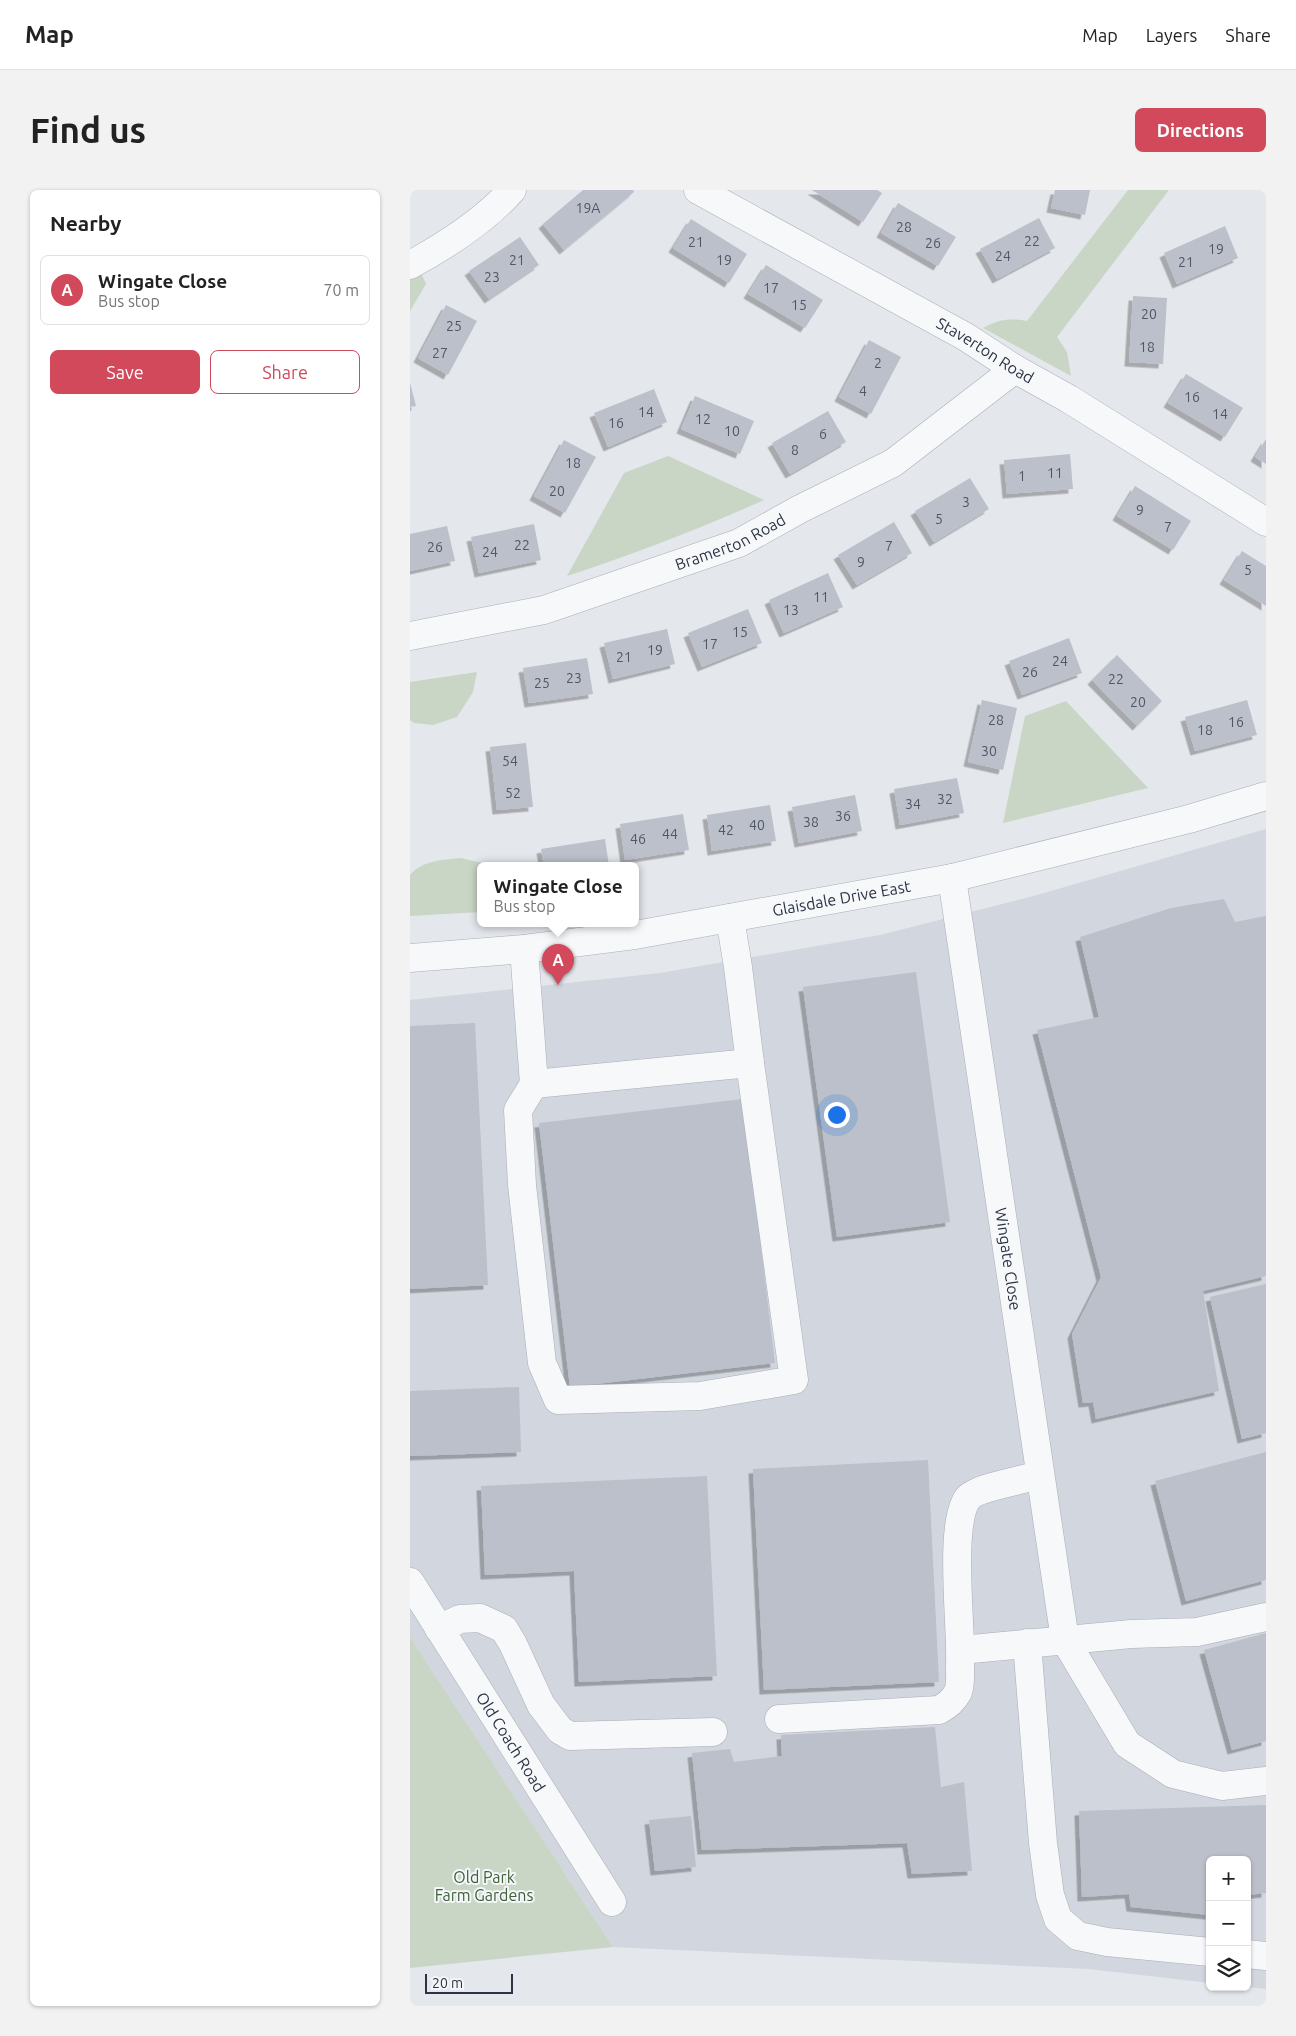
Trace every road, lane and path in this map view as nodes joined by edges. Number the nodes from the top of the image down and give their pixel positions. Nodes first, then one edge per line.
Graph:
1 (512, 190) edge
2 (698, 190) edge
3 (410, 265) edge
4 (1015, 369) junction
5 (1266, 522) edge
6 (410, 636) edge
7 (1266, 796) edge
8 (952, 878) junction
9 (730, 918) junction
10 (524, 949) junction
11 (410, 958) edge
12 (750, 1063) junction
13 (534, 1084) junction
14 (1040, 1475) junction
15 (410, 1582) edge
16 (1266, 1617) edge
17 (439, 1629) junction
18 (1065, 1640) junction
19 (1027, 1644) junction
20 (961, 1650) junction
21 (779, 1719) dead end
22 (713, 1732) dead end
23 (1266, 1781) edge
24 (612, 1902) dead end
25 (1206, 1952) edge
26 (1251, 1954) edge
27 (1266, 1956) edge

1 - 3 street
2 - 4 street, Staverton Road
4 - 5 street, Staverton Road
4 - 6 street, Bramerton Road
7 - 8 street, Glaisdale Drive East
8 - 9 street, Glaisdale Drive East
8 - 14 street, Wingate Close
9 - 10 street, Glaisdale Drive East
9 - 12 street
10 - 11 street, Glaisdale Drive East
10 - 13 street
12 - 13 street
12 - 13 street
14 - 18 street, Wingate Close
14 - 20 street
15 - 17 street, Old Coach Road
16 - 18 street
17 - 22 street
17 - 24 street, Old Coach Road
18 - 19 street
18 - 23 street
19 - 20 street
19 - 25 street
20 - 21 street
26 - 27 street

